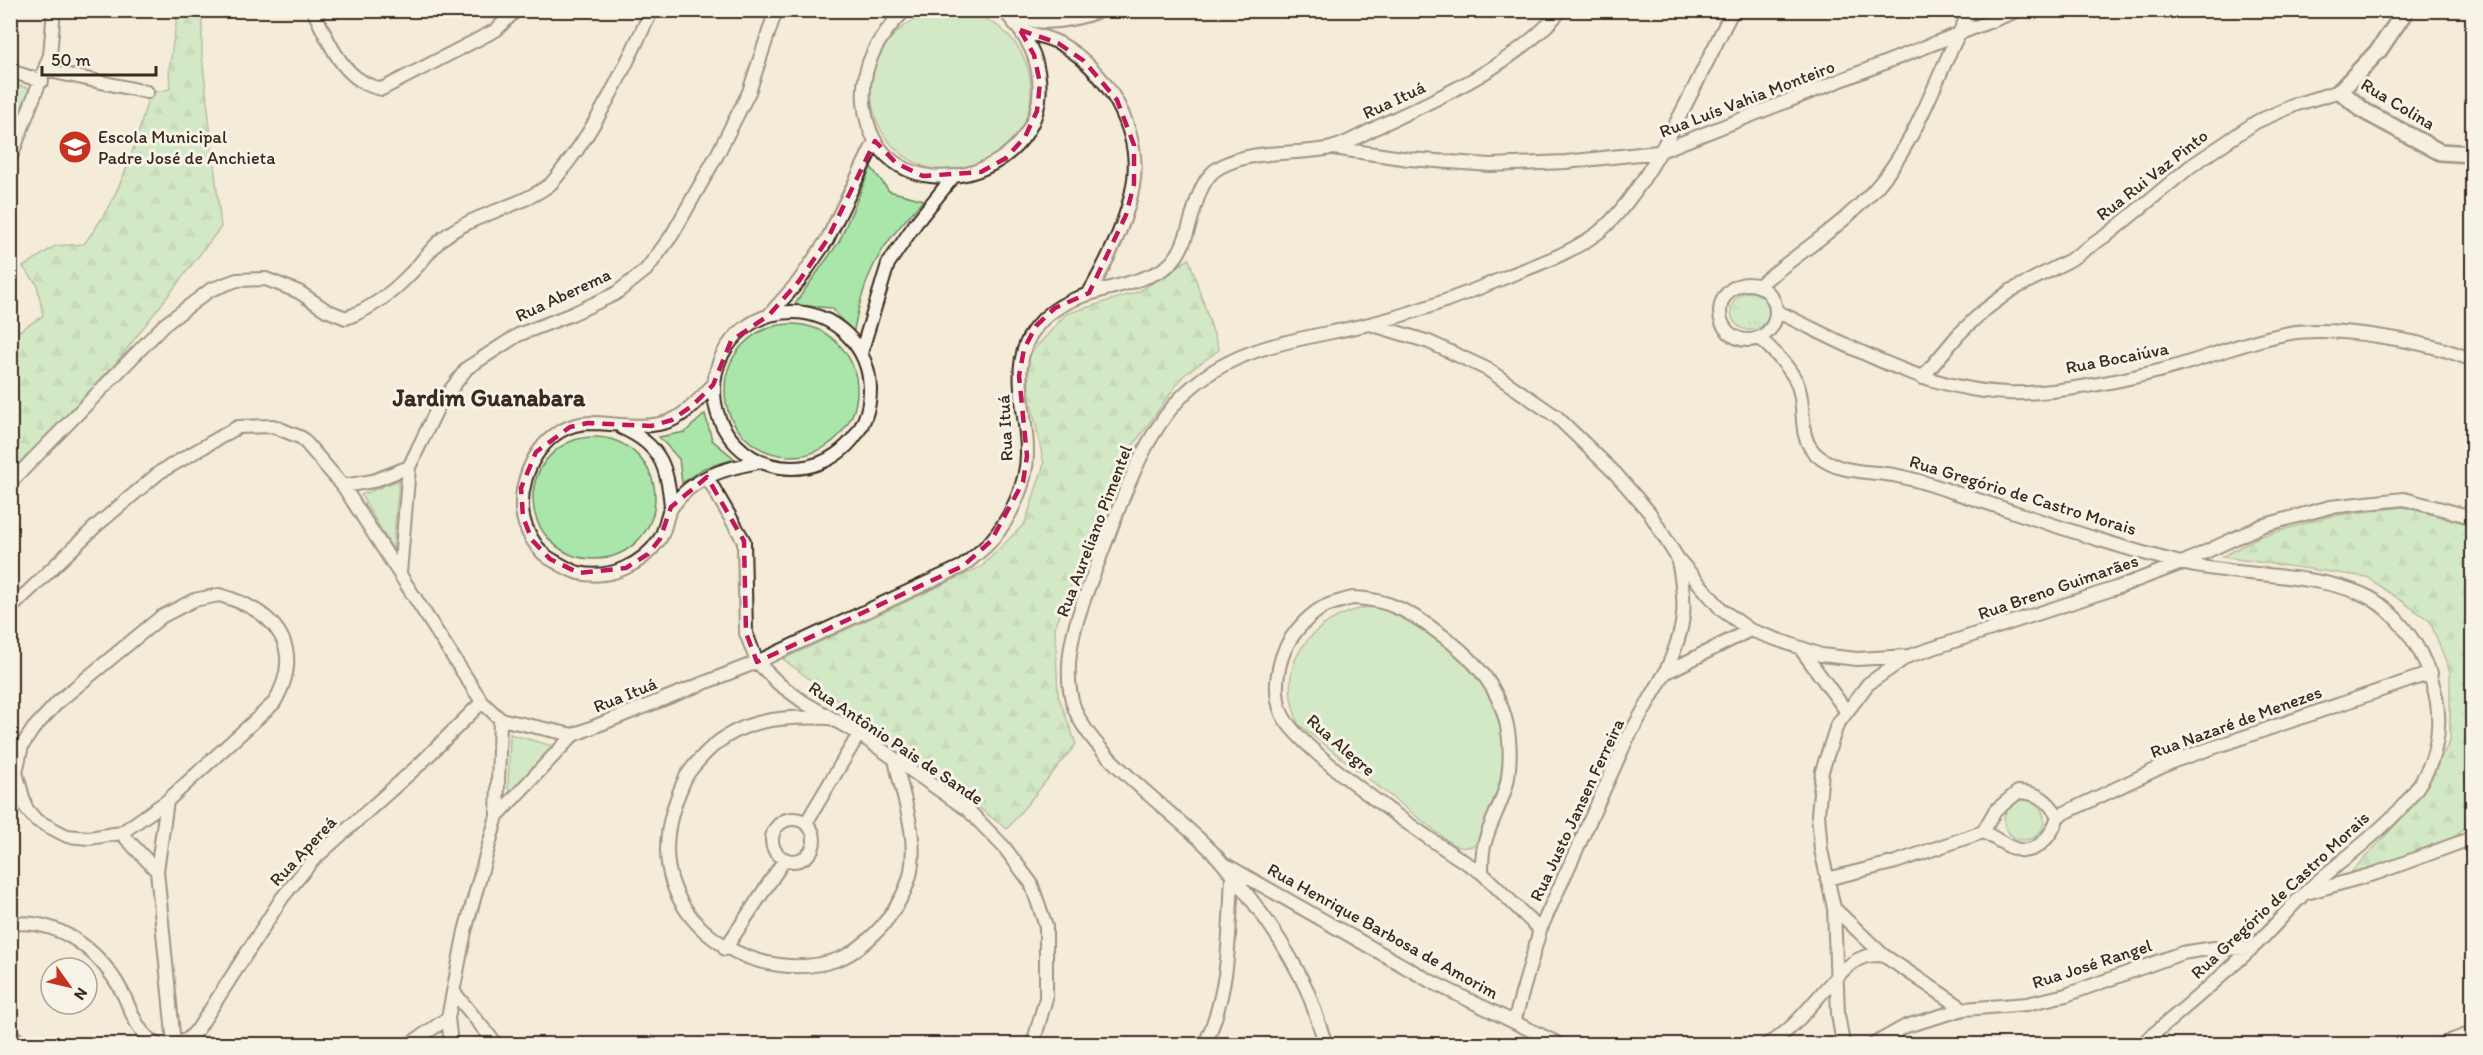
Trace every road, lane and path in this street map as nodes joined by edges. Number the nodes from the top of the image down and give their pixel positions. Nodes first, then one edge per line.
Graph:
1 (54, 10) edge
2 (312, 10) edge
3 (516, 10) edge
4 (652, 10) edge
5 (776, 10) edge
6 (905, 10) edge
7 (1102, 10) edge
8 (1561, 10) edge
9 (1733, 10) edge
10 (1971, 10) edge
11 (2019, 10) edge
12 (2406, 10) edge
13 (1005, 12) edge
14 (1020, 30) junction
15 (1956, 36) junction
16 (10, 71) edge
17 (44, 76) junction
18 (2340, 91) junction
19 (147, 92) dead end
20 (14, 139) edge
21 (875, 141) junction
22 (1332, 148) junction
23 (1658, 152) junction
24 (2472, 154) edge
25 (10, 159) edge
26 (953, 177) junction
27 (1758, 286) junction
28 (1089, 293) junction
29 (1776, 311) junction
30 (769, 315) junction
31 (1370, 324) junction
32 (1760, 338) junction
33 (861, 353) junction
34 (2472, 360) edge
35 (1922, 378) junction
36 (713, 385) junction
37 (615, 425) junction
38 (759, 462) junction
39 (409, 467) junction
40 (706, 477) junction
41 (10, 483) edge
42 (343, 486) junction
43 (671, 507) junction
44 (2472, 517) edge
45 (1678, 559) junction
46 (2182, 563) junction
47 (400, 573) junction
48 (10, 609) edge
49 (1750, 630) junction
50 (1800, 648) junction
51 (1909, 656) junction
52 (757, 662) junction
53 (1665, 673) junction
54 (2430, 674) junction
55 (482, 702) junction
56 (1847, 712) junction
57 (831, 718) junction
58 (500, 719) junction
59 (859, 734) junction
60 (573, 735) junction
61 (895, 759) junction
62 (167, 801) junction
63 (497, 816) junction
64 (2058, 816) junction
65 (806, 823) junction
66 (1983, 832) junction
67 (121, 833) junction
68 (2472, 838) edge
69 (784, 859) junction
70 (1223, 863) junction
71 (157, 871) junction
72 (1482, 873) junction
73 (1232, 876) junction
74 (1827, 879) junction
75 (2306, 893) junction
76 (1834, 908) junction
77 (10, 924) edge
78 (1540, 930) junction
79 (725, 949) junction
80 (2252, 949) junction
81 (1882, 955) junction
82 (1838, 977) junction
83 (453, 991) junction
84 (1964, 1009) junction
85 (448, 1018) junction
86 (1514, 1022) junction
87 (10, 1032) edge
88 (2472, 1033) edge
89 (21, 1044) edge
90 (156, 1044) edge
91 (174, 1044) edge
92 (410, 1044) edge
93 (451, 1044) edge
94 (496, 1044) edge
95 (1033, 1044) edge
96 (1205, 1044) edge
97 (1326, 1044) edge
98 (1559, 1044) edge
99 (1767, 1044) edge
100 (1843, 1044) edge
101 (1874, 1044) edge
102 (2142, 1044) edge
103 (2442, 1044) edge

1 - 17 street
2 - 3 street
4 - 41 street
5 - 39 street, Rua Aberema
6 - 21 street
7 - 13 street
8 - 22 street, Rua Ituá
9 - 23 street, Rua Aureliano Pimentel
10 - 15 street
11 - 15 street, Rua Luís Vahia Monteiro
12 - 18 street, Rua Rui Vaz Pinto
13 - 14 street
14 - 26 street
14 - 28 street
15 - 23 street, Rua Luís Vahia Monteiro
15 - 27 street
16 - 17 street
17 - 19 street
17 - 20 street
18 - 24 street, Rua Colina
18 - 35 street, Rua Rui Vaz Pinto
20 - 25 street
21 - 26 street
21 - 30 street
22 - 23 street, Rua Luís Vahia Monteiro
22 - 28 street, Rua Ituá
23 - 31 street, Rua Aureliano Pimentel
26 - 33 street
27 - 29 street
27 - 32 street
28 - 52 street, Rua Ituá
29 - 32 street
29 - 35 street, Rua Bocaiúva
30 - 33 street
30 - 36 street
31 - 45 street, Rua Breno Guimarães
31 - 70 street, Rua Aureliano Pimentel
32 - 46 street, Rua Gregório de Castro Morais
33 - 38 street
34 - 35 street, Rua Bocaiúva
36 - 37 street
36 - 38 street
37 - 43 street
37 - 43 street
38 - 40 street
39 - 42 street
39 - 47 street, Rua Aberema
40 - 43 street
40 - 52 street, Rua Antônio Pais de Sande
42 - 47 street
42 - 48 street
44 - 46 street, Rua Breno Guimarães
45 - 49 street, Rua Breno Guimarães
45 - 53 street, Rua Breno Guimarães
46 - 51 street, Rua Breno Guimarães
46 - 54 street, Rua Gregório de Castro Morais
47 - 55 street
49 - 50 street, Rua Breno Guimarães
49 - 53 street
50 - 51 street, Rua Breno Guimarães
50 - 56 street
51 - 56 street
52 - 57 street, Rua Antônio Pais de Sande
52 - 60 street, Rua Ituá
53 - 78 street, Rua Justo Jansen Ferreira
54 - 64 street, Rua Nazaré de Menezes
54 - 75 street, Rua Gregório de Castro Morais
55 - 58 street
55 - 91 street, Rua Apereá
56 - 74 street
57 - 59 street, Rua Antônio Pais de Sande
57 - 79 street
58 - 60 street
58 - 63 street
59 - 61 street, Rua Antônio Pais de Sande
59 - 65 street
60 - 63 street, Rua Ituá
61 - 79 street
61 - 95 street, Rua Antônio Pais de Sande
62 - 67 street
62 - 67 street
62 - 71 street
63 - 83 street, Rua Ituá
64 - 66 street
64 - 66 street
65 - 69 street
65 - 69 street
66 - 74 street
67 - 71 street
68 - 75 street
69 - 79 street
70 - 73 street, Rua Aureliano Pimentel
70 - 86 street, Rua Henrique Barbosa de Amorim
71 - 91 street
72 - 72 street, Rua Alegre
72 - 78 street, Rua Alegre
73 - 96 street
73 - 97 street, Rua Aureliano Pimentel
74 - 76 street
75 - 80 street, Rua Gregório de Castro Morais
76 - 81 street
76 - 82 street
77 - 90 street
78 - 86 street, Rua Justo Jansen Ferreira
80 - 84 street, Rua José Rangel
80 - 102 street, Rua Gregório de Castro Morais
81 - 82 street
81 - 84 street
82 - 99 street
82 - 100 street
83 - 85 street, Rua Ituá
83 - 94 street
84 - 101 street, Rua José Rangel
85 - 92 street
85 - 93 street, Rua Ituá
86 - 98 street, Rua Henrique Barbosa de Amorim
87 - 89 street
88 - 103 street

